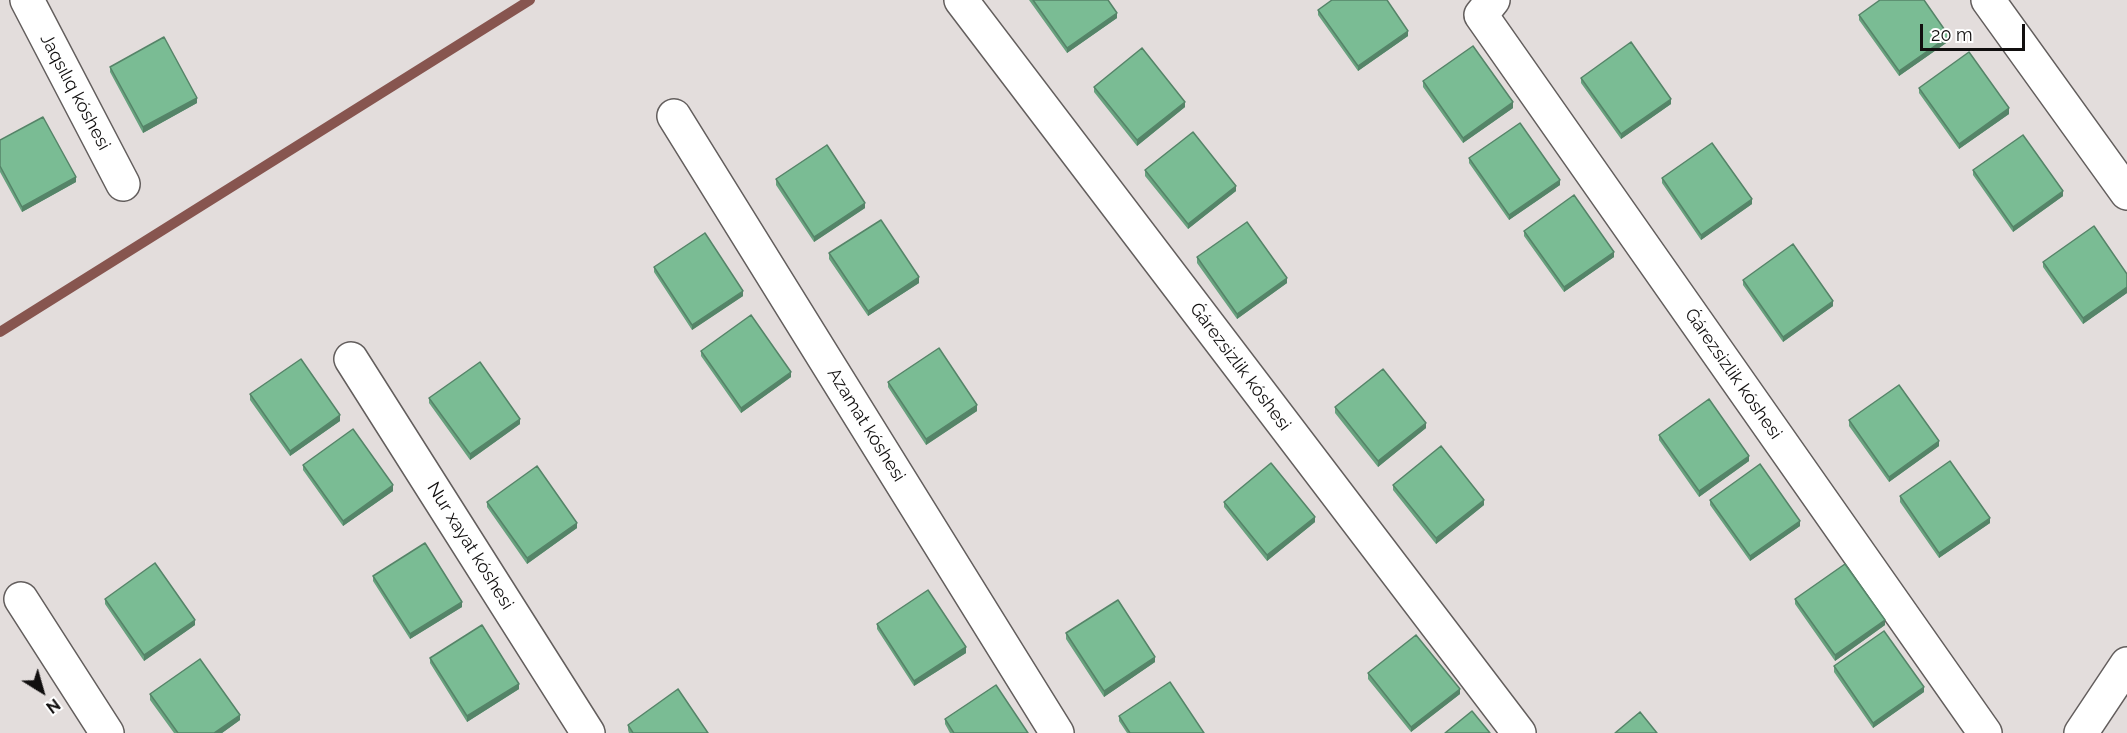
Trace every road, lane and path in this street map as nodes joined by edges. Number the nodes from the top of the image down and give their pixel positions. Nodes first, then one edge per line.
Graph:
1 (27, 0) edge
2 (961, 0) edge
3 (1988, 0) edge
4 (1487, 7) edge
5 (674, 116) dead end
6 (123, 184) dead end
7 (2127, 193) edge
8 (351, 359) dead end
9 (21, 599) dead end
10 (2127, 664) edge
11 (107, 733) edge
12 (588, 733) edge
13 (1057, 733) edge
14 (1519, 733) edge
15 (1985, 733) edge
16 (2081, 733) edge

1 - 6 street, Jaqsılıq kóshesi
2 - 14 street, Ǵárezsizlik kóshesi
3 - 7 street
4 - 15 street, Ǵárezsizlik kóshesi
5 - 13 street, Azamat kóshesi
8 - 12 street, Nur xayat kóshesi
9 - 11 street
10 - 16 street

